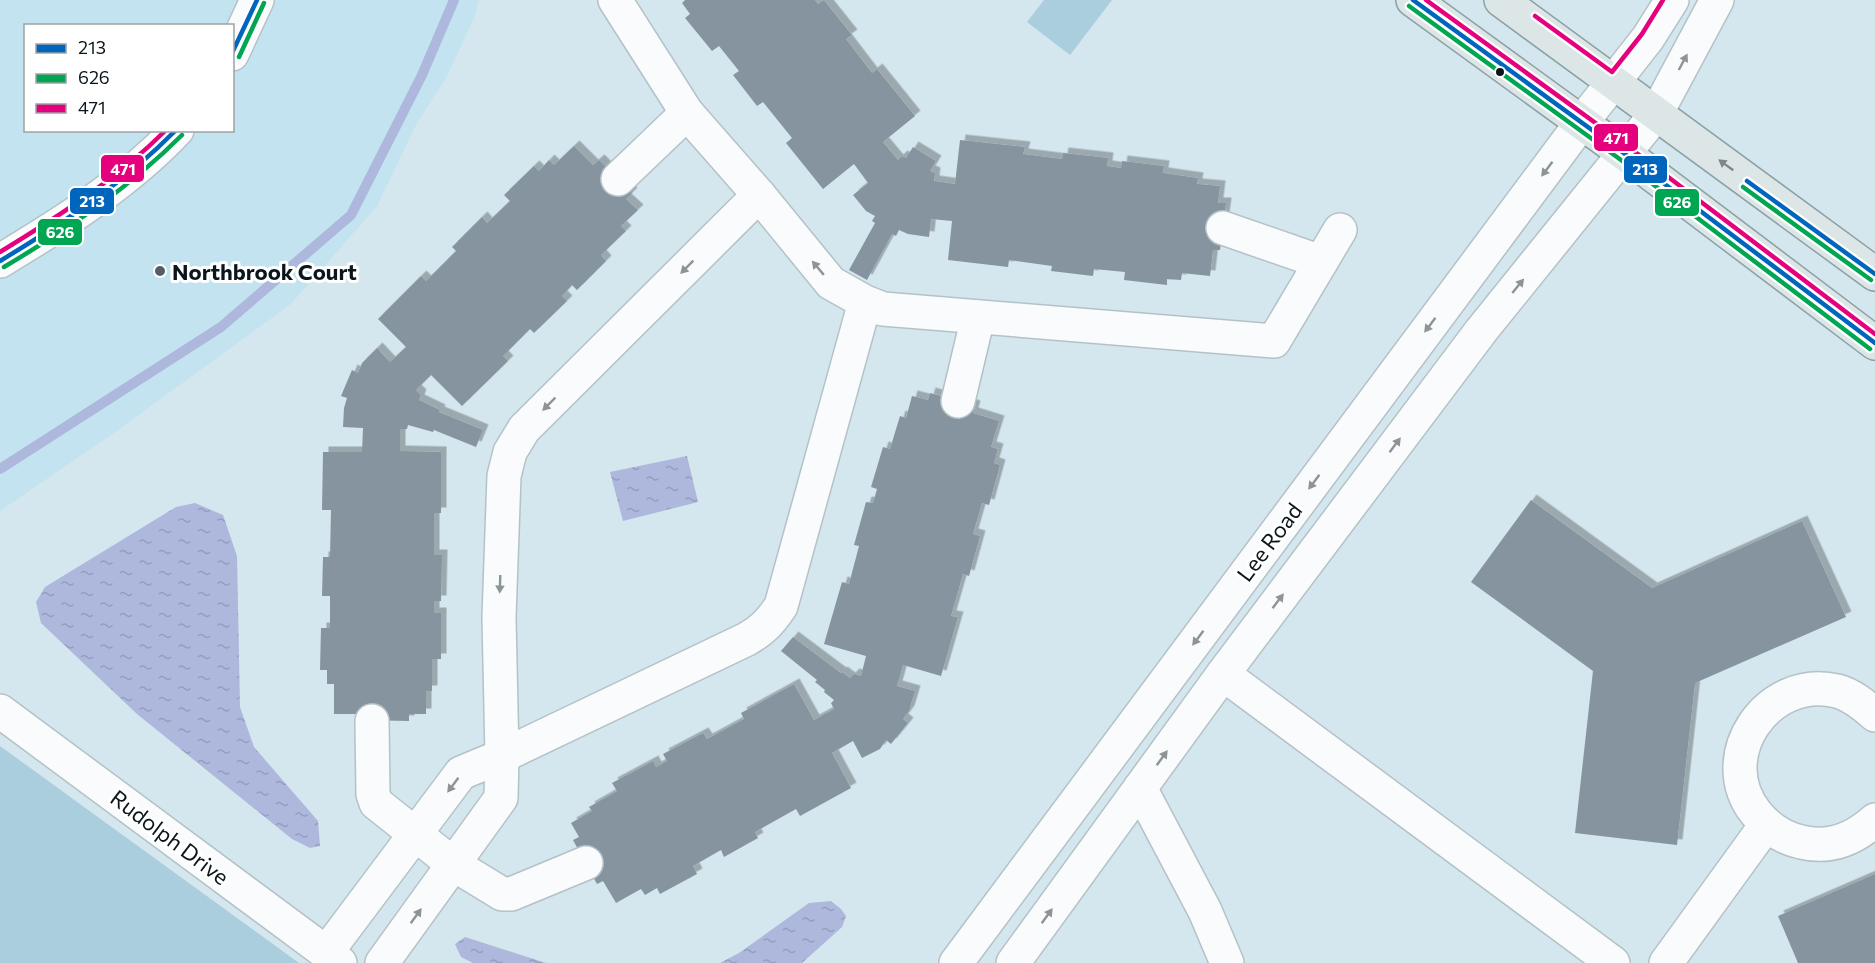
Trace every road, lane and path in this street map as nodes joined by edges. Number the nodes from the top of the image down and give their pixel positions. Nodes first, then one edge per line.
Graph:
1 (257, 0) edge
2 (615, 0) edge
3 (1413, 0) edge
4 (1501, 0) edge
5 (1672, 0) edge
6 (1716, 0) edge
7 (234, 50) edge
8 (1613, 82) junction
9 (687, 113) junction
10 (1656, 114) junction
11 (1582, 122) junction
12 (175, 132) edge
13 (1625, 154) junction
14 (618, 179) dead end
15 (759, 195) junction
16 (1223, 228) dead end
17 (1340, 230) dead end
18 (0, 261) edge
19 (1321, 262) junction
20 (1875, 274) edge
21 (865, 302) junction
22 (978, 317) junction
23 (1875, 343) edge
24 (958, 401) dead end
25 (1223, 674) junction
26 (1870, 699) edge
27 (0, 711) edge
28 (372, 721) dead end
29 (502, 756) junction
30 (1140, 788) junction
31 (1875, 820) edge
32 (1766, 825) junction
33 (415, 834) junction
34 (586, 863) dead end
35 (453, 864) junction
36 (333, 958) edge
37 (381, 963) edge
38 (956, 963) edge
39 (1013, 963) edge
40 (1227, 963) edge
41 (1613, 963) edge
42 (1666, 963) edge

1 - 7 street
2 - 9 street
3 - 11 main road
4 - 8 main road
5 - 8 street, Lee Road
10 -> 6 street, Lee Road
8 - 10 main road
8 - 11 street, Lee Road
9 - 14 street
9 - 15 street
10 - 13 street, Lee Road
20 -> 10 main road
11 - 13 main road
11 -> 38 street, Lee Road
12 - 18 street
13 - 23 main road
25 -> 13 street, Lee Road
21 -> 15 street
15 -> 29 street
16 - 19 street
17 - 19 street
19 - 22 street
21 - 22 street
21 - 29 street
22 - 24 street
30 -> 25 street, Lee Road
25 - 41 street
26 - 32 street
27 - 36 street, Rudolph Drive
28 - 33 street
29 -> 33 street
29 - 35 street
39 -> 30 street, Lee Road
30 - 40 street
31 - 32 street
32 - 42 street
33 - 35 street
33 - 36 street
34 - 35 street
37 -> 35 street

